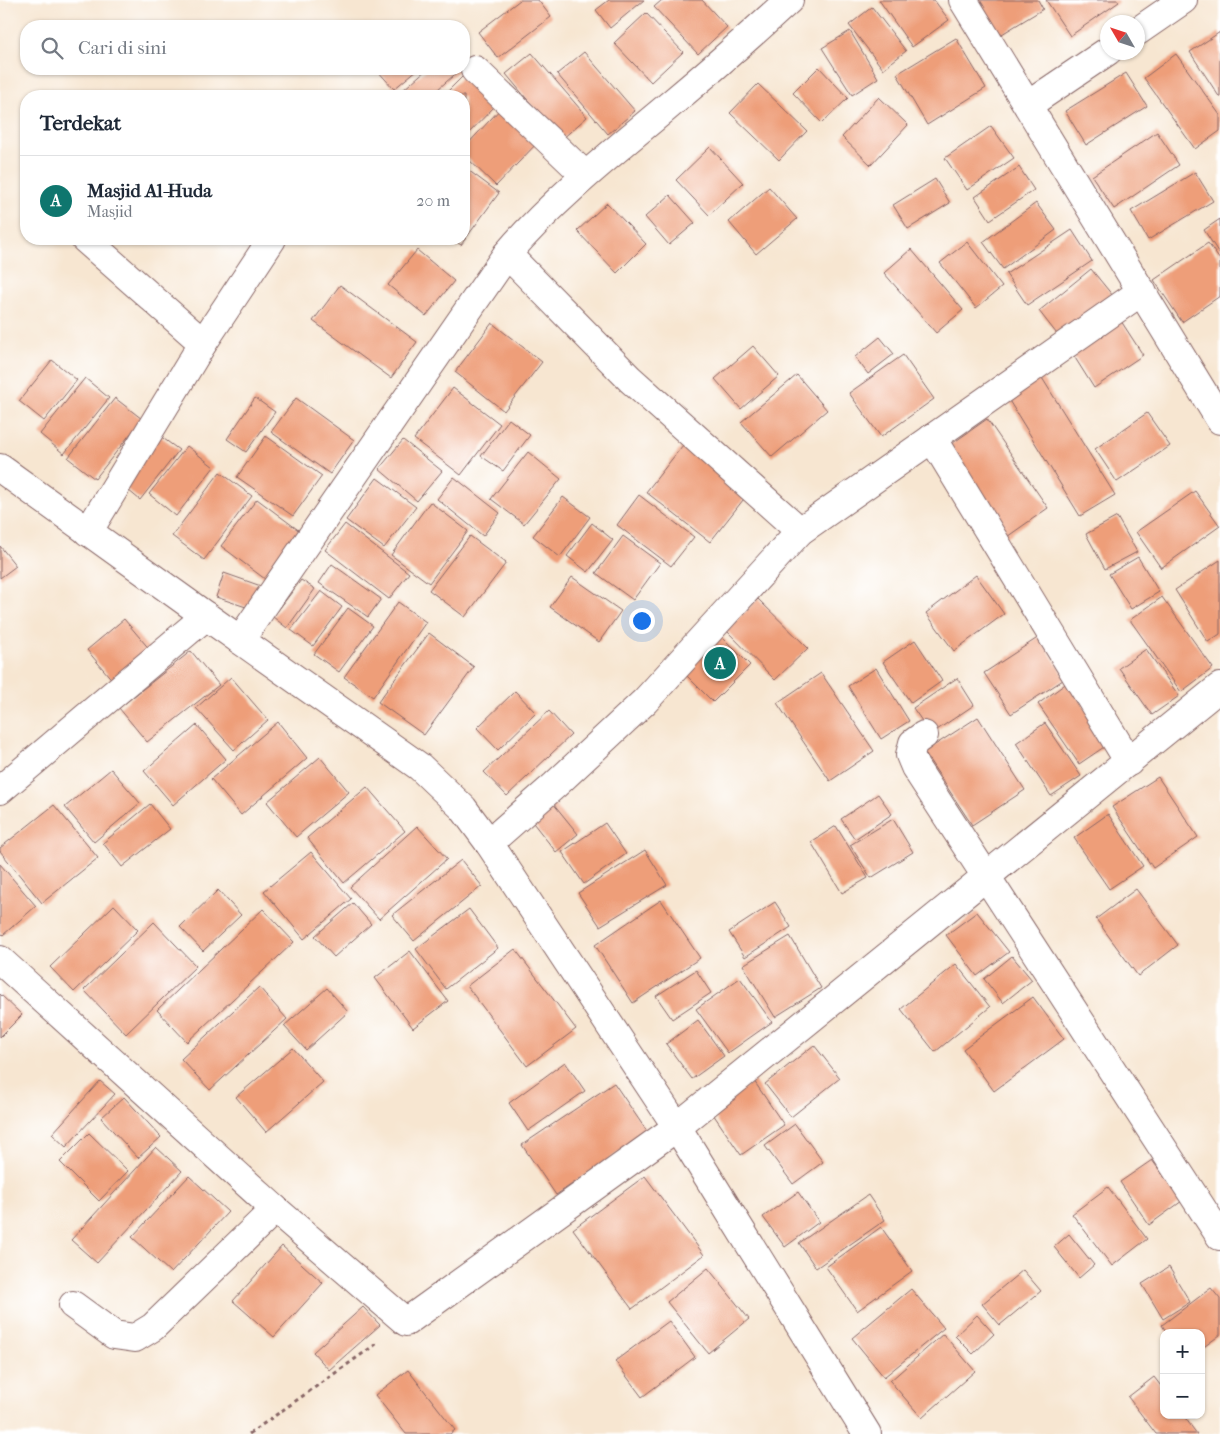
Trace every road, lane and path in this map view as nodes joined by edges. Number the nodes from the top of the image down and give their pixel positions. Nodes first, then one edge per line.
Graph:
1 (789, 0) edge
2 (963, 0) edge
3 (1183, 0) edge
4 (1145, 26) edge
5 (1100, 56) edge
6 (475, 70) dead end
7 (1028, 105) junction
8 (584, 176) junction
9 (92, 245) edge
10 (268, 245) edge
11 (507, 254) junction
12 (1142, 291) junction
13 (202, 344) junction
14 (1220, 420) edge
15 (932, 438) junction
16 (0, 468) edge
17 (800, 531) junction
18 (88, 532) junction
19 (206, 616) junction
20 (240, 640) junction
21 (1220, 687) edge
22 (924, 735) dead end
23 (1129, 762) junction
24 (0, 790) edge
25 (489, 843) junction
26 (985, 877) junction
27 (0, 960) edge
28 (677, 1128) junction
29 (275, 1209) junction
30 (1220, 1236) edge
31 (73, 1305) dead end
32 (406, 1322) junction
33 (249, 1434) edge
34 (867, 1434) edge

1 - 8 street
2 - 7 street
3 - 4 street
5 - 7 street
6 - 8 street
7 - 12 street
8 - 11 street
9 - 13 street
10 - 13 street
11 - 17 street
11 - 20 street
12 - 14 street
12 - 15 street
13 - 18 street
15 - 17 street
15 - 23 street
16 - 18 street
17 - 25 street
18 - 19 street
19 - 20 street
19 - 24 street
20 - 25 street
21 - 23 street
22 - 26 street
23 - 26 street
25 - 28 street
26 - 28 street
26 - 30 street
27 - 29 street
28 - 32 street
28 - 34 street
29 - 31 street
29 - 32 street
32 - 33 path

